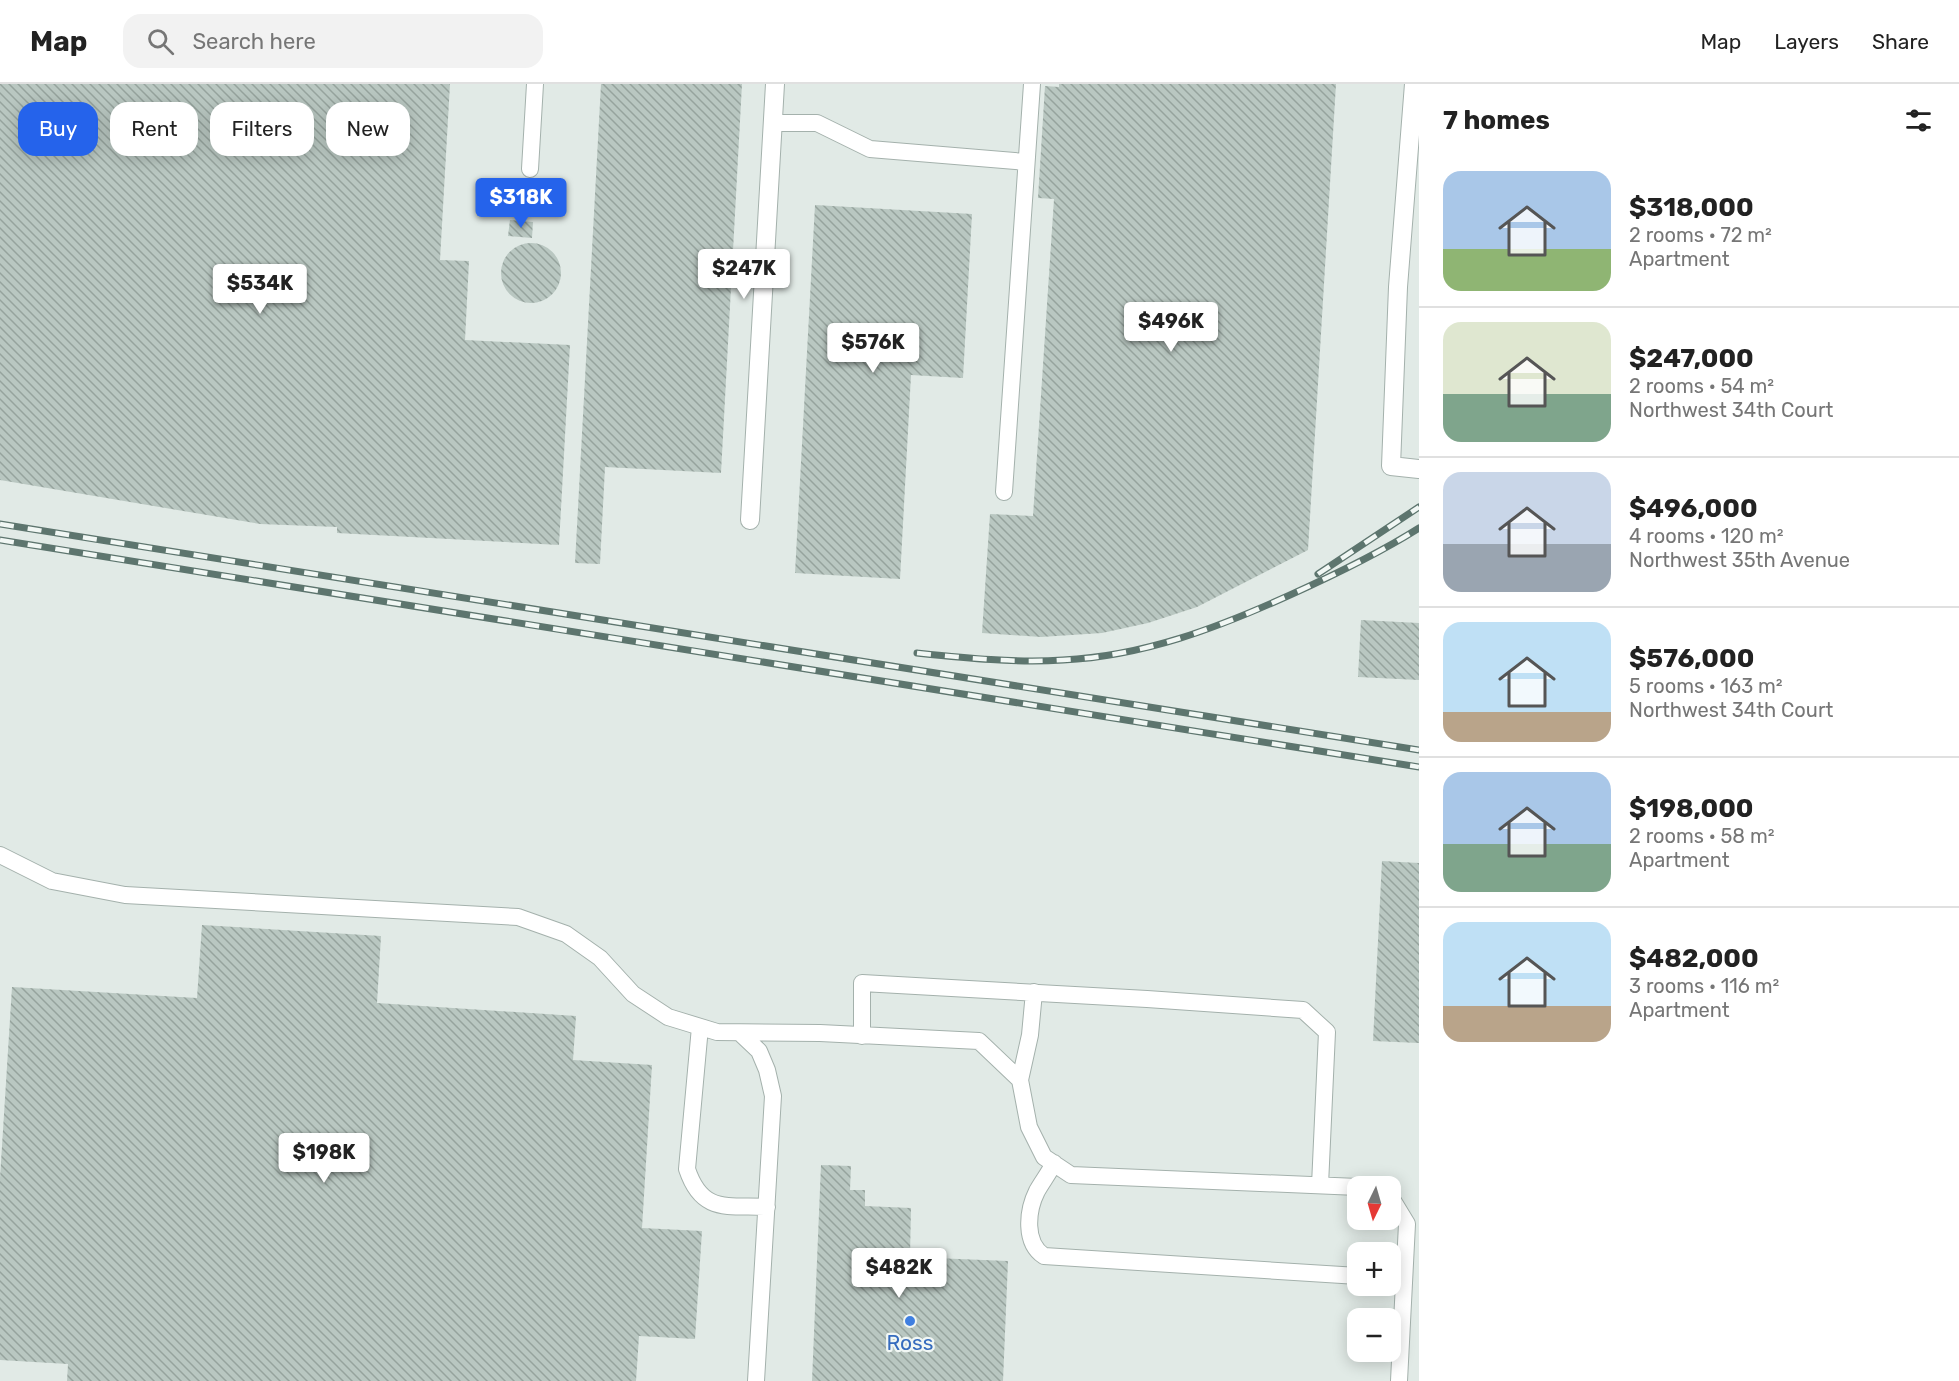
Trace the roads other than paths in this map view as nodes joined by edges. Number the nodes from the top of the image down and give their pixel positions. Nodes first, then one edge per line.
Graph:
1 (535, 84) edge
2 (775, 84) edge
3 (1032, 84) edge
4 (1414, 84) edge
5 (772, 123) junction
6 (1026, 162) junction
7 (530, 169) dead end
8 (1419, 469) edge
9 (1004, 492) dead end
10 (750, 520) dead end
11 (0, 855) edge
12 (1034, 992) junction
13 (700, 1027) junction
14 (740, 1033) junction
15 (862, 1036) junction
16 (1020, 1080) junction
17 (1054, 1163) junction
18 (1320, 1185) junction
19 (1347, 1186) edge
20 (767, 1207) junction
21 (1401, 1214) edge
22 (1401, 1256) edge
23 (1347, 1275) edge
24 (1397, 1296) edge
25 (756, 1381) edge
26 (1399, 1381) edge

1 - 7 lane
2 - 5 street
3 - 6 lane
4 - 8 street
5 - 6 lane
5 - 10 street
6 - 9 lane
11 - 13 lane
12 - 15 lane
12 - 16 lane
12 - 18 lane
13 - 14 lane
13 - 20 lane
14 - 15 lane
14 - 20 lane
15 - 16 lane
16 - 17 lane
17 - 18 lane
17 - 23 lane
18 - 19 lane
20 - 25 lane
21 - 22 lane
24 - 26 lane

